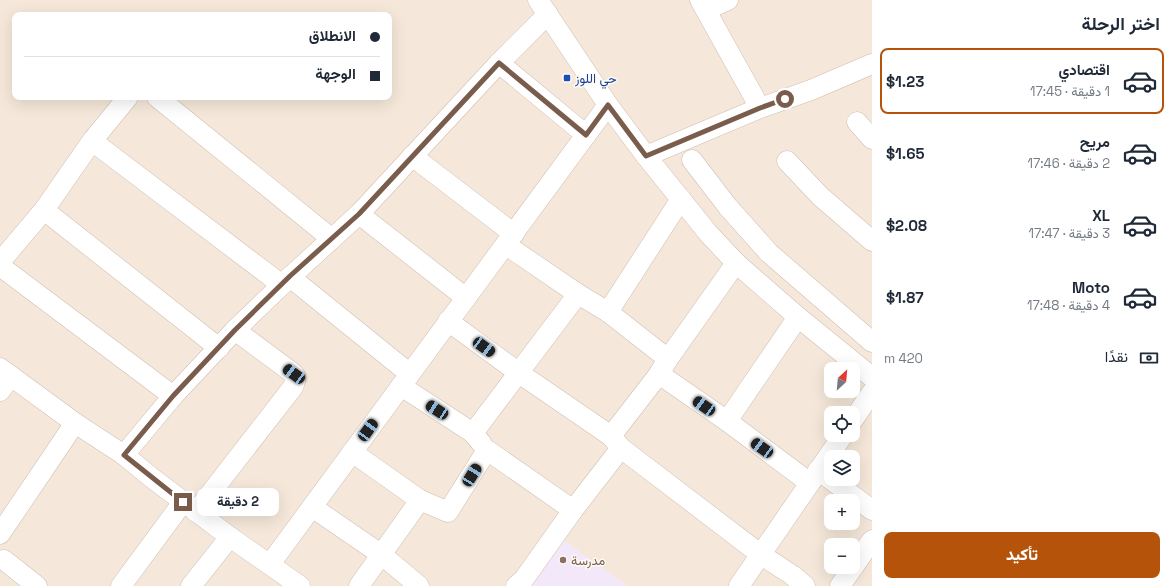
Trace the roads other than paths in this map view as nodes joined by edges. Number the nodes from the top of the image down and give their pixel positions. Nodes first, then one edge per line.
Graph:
1 (728, 0) edge
2 (703, 5) edge
3 (543, 7) edge
4 (499, 63) junction
5 (872, 64) edge
6 (126, 100) edge
7 (161, 100) edge
8 (608, 105) junction
9 (760, 108) junction
10 (857, 122) dead end
11 (586, 135) junction
12 (872, 139) edge
13 (92, 141) junction
14 (412, 156) junction
15 (646, 156) junction
16 (692, 160) dead end
17 (786, 161) dead end
18 (681, 199) junction
19 (44, 210) junction
20 (359, 214) junction
21 (332, 239) junction
22 (510, 240) junction
23 (872, 242) edge
24 (0, 262) edge
25 (736, 263) junction
26 (0, 266) edge
27 (286, 281) junction
28 (578, 294) junction
29 (466, 298) junction
30 (608, 312) junction
31 (798, 317) junction
32 (448, 322) junction
33 (235, 330) junction
34 (872, 342) edge
35 (219, 348) junction
36 (867, 365) edge
37 (664, 367) junction
38 (519, 373) junction
39 (4, 378) edge
40 (405, 380) junction
41 (872, 392) edge
42 (173, 396) junction
43 (860, 410) edge
44 (727, 421) junction
45 (75, 423) junction
46 (473, 433) junction
47 (616, 442) junction
48 (838, 442) edge
49 (487, 450) junction
50 (352, 452) junction
51 (124, 455) junction
52 (814, 476) junction
53 (420, 500) junction
54 (190, 507) junction
55 (312, 507) junction
56 (573, 510) junction
57 (872, 510) edge
58 (0, 534) edge
59 (230, 537) junction
60 (872, 540) edge
61 (760, 554) junction
62 (382, 555) junction
63 (4, 560) dead end
64 (270, 564) junction
65 (193, 585) edge
66 (37, 586) edge
67 (121, 586) edge
68 (300, 586) edge
69 (359, 586) edge
70 (419, 586) edge
71 (516, 586) edge
72 (738, 586) edge
73 (805, 586) edge
74 (840, 586) edge

1 - 2 street
2 - 9 street
3 - 4 street
3 - 8 street
4 - 11 street
4 - 14 street
5 - 9 street
6 - 13 street
7 - 21 street
8 - 11 street
8 - 15 street
9 - 15 street
10 - 12 street
11 - 22 street
13 - 19 street
13 - 27 street
14 - 20 street
14 - 22 street
15 - 18 street
16 - 34 street
17 - 23 street
18 - 25 street
18 - 30 street
19 - 24 street
19 - 35 street
20 - 21 street
20 - 29 street
21 - 27 street
22 - 28 street
22 - 29 street
25 - 31 street
25 - 37 street
26 - 42 street
27 - 33 street
27 - 40 street
28 - 30 street
28 - 38 street
29 - 32 street
30 - 37 street
31 - 36 street
31 - 44 street
32 - 38 street
32 - 40 street
33 - 35 street
33 - 54 street
35 - 42 street
37 - 44 street
37 - 47 street
38 - 46 street
38 - 47 street
39 - 45 street
40 - 46 street
40 - 50 street
41 - 43 street
42 - 51 street
44 - 52 street
45 - 51 street
45 - 58 street
46 - 49 street
47 - 56 street
47 - 61 street
48 - 52 street
49 - 53 street
49 - 56 street
50 - 53 street
50 - 55 street
51 - 54 street
52 - 57 street
52 - 61 street
53 - 62 street
54 - 59 street
54 - 67 street
55 - 62 street
55 - 64 street
56 - 71 street
59 - 64 street
59 - 65 street
60 - 74 street
61 - 72 street
61 - 73 street
62 - 69 street
62 - 70 street
63 - 66 street
64 - 68 street

